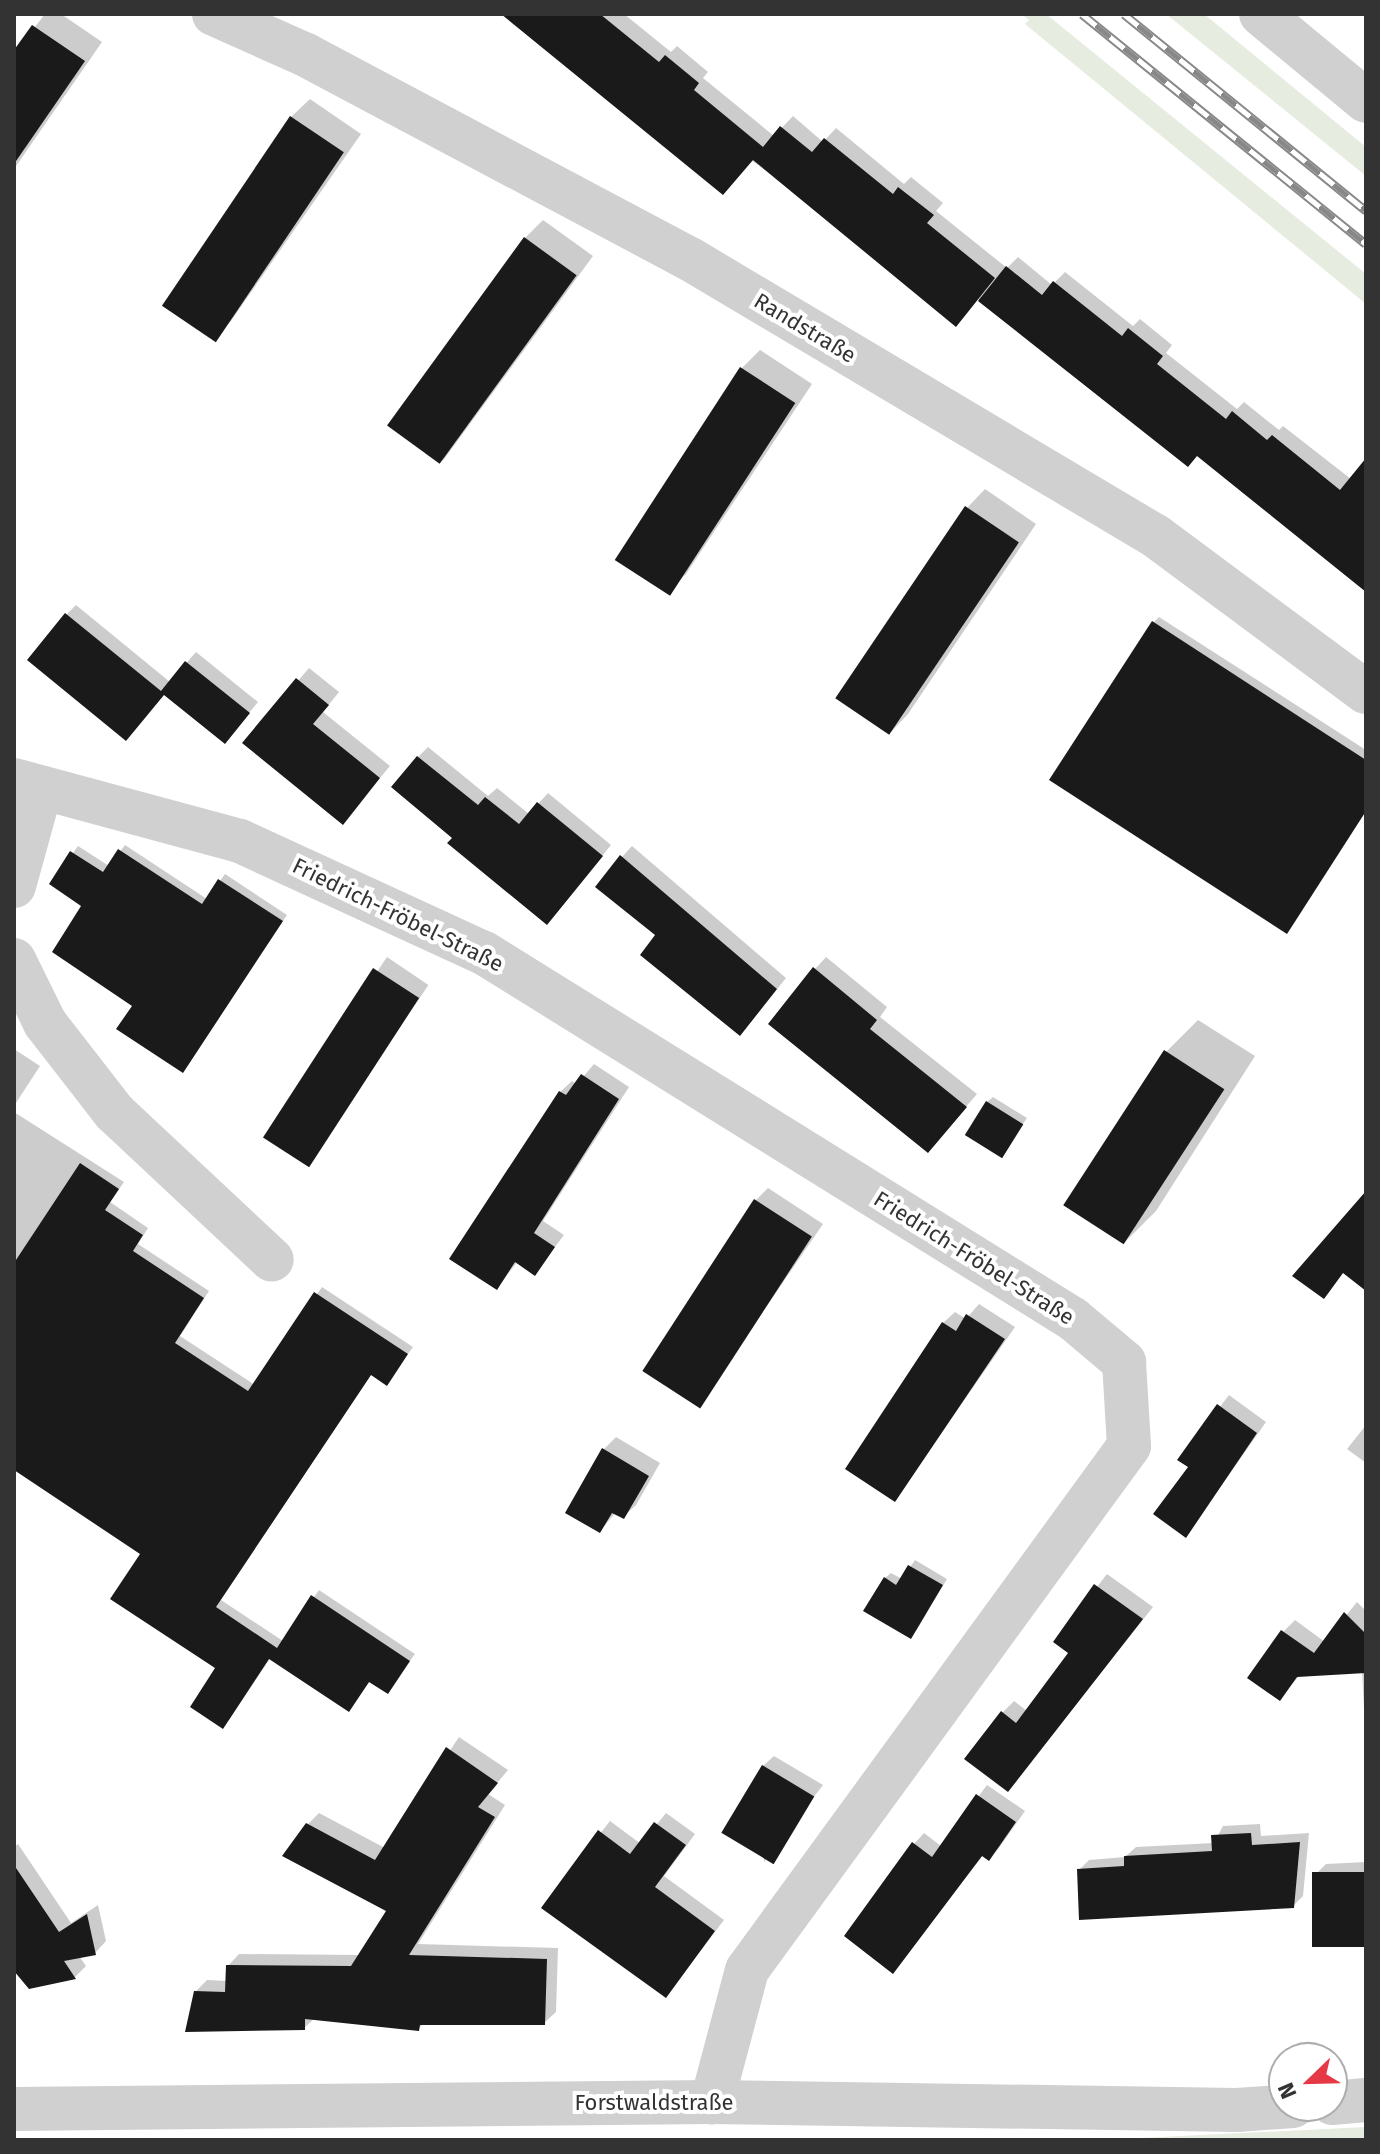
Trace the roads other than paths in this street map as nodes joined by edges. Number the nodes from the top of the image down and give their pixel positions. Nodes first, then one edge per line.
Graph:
1 (214, 14) edge
2 (1261, 14) edge
3 (1366, 101) edge
4 (1366, 692) edge
5 (28, 784) edge
6 (14, 886) edge
7 (14, 960) edge
8 (272, 1260) dead end
9 (712, 2102) junction
10 (1268, 2108) edge
11 (14, 2109) edge

1 - 4 street, Randstraße
2 - 3 street
5 - 6 street, Friedrich-Fröbel-Straße
5 - 9 street, Friedrich-Fröbel-Straße
7 - 8 street
9 - 10 street, Forstwaldstraße
9 - 11 street, Forstwaldstraße

